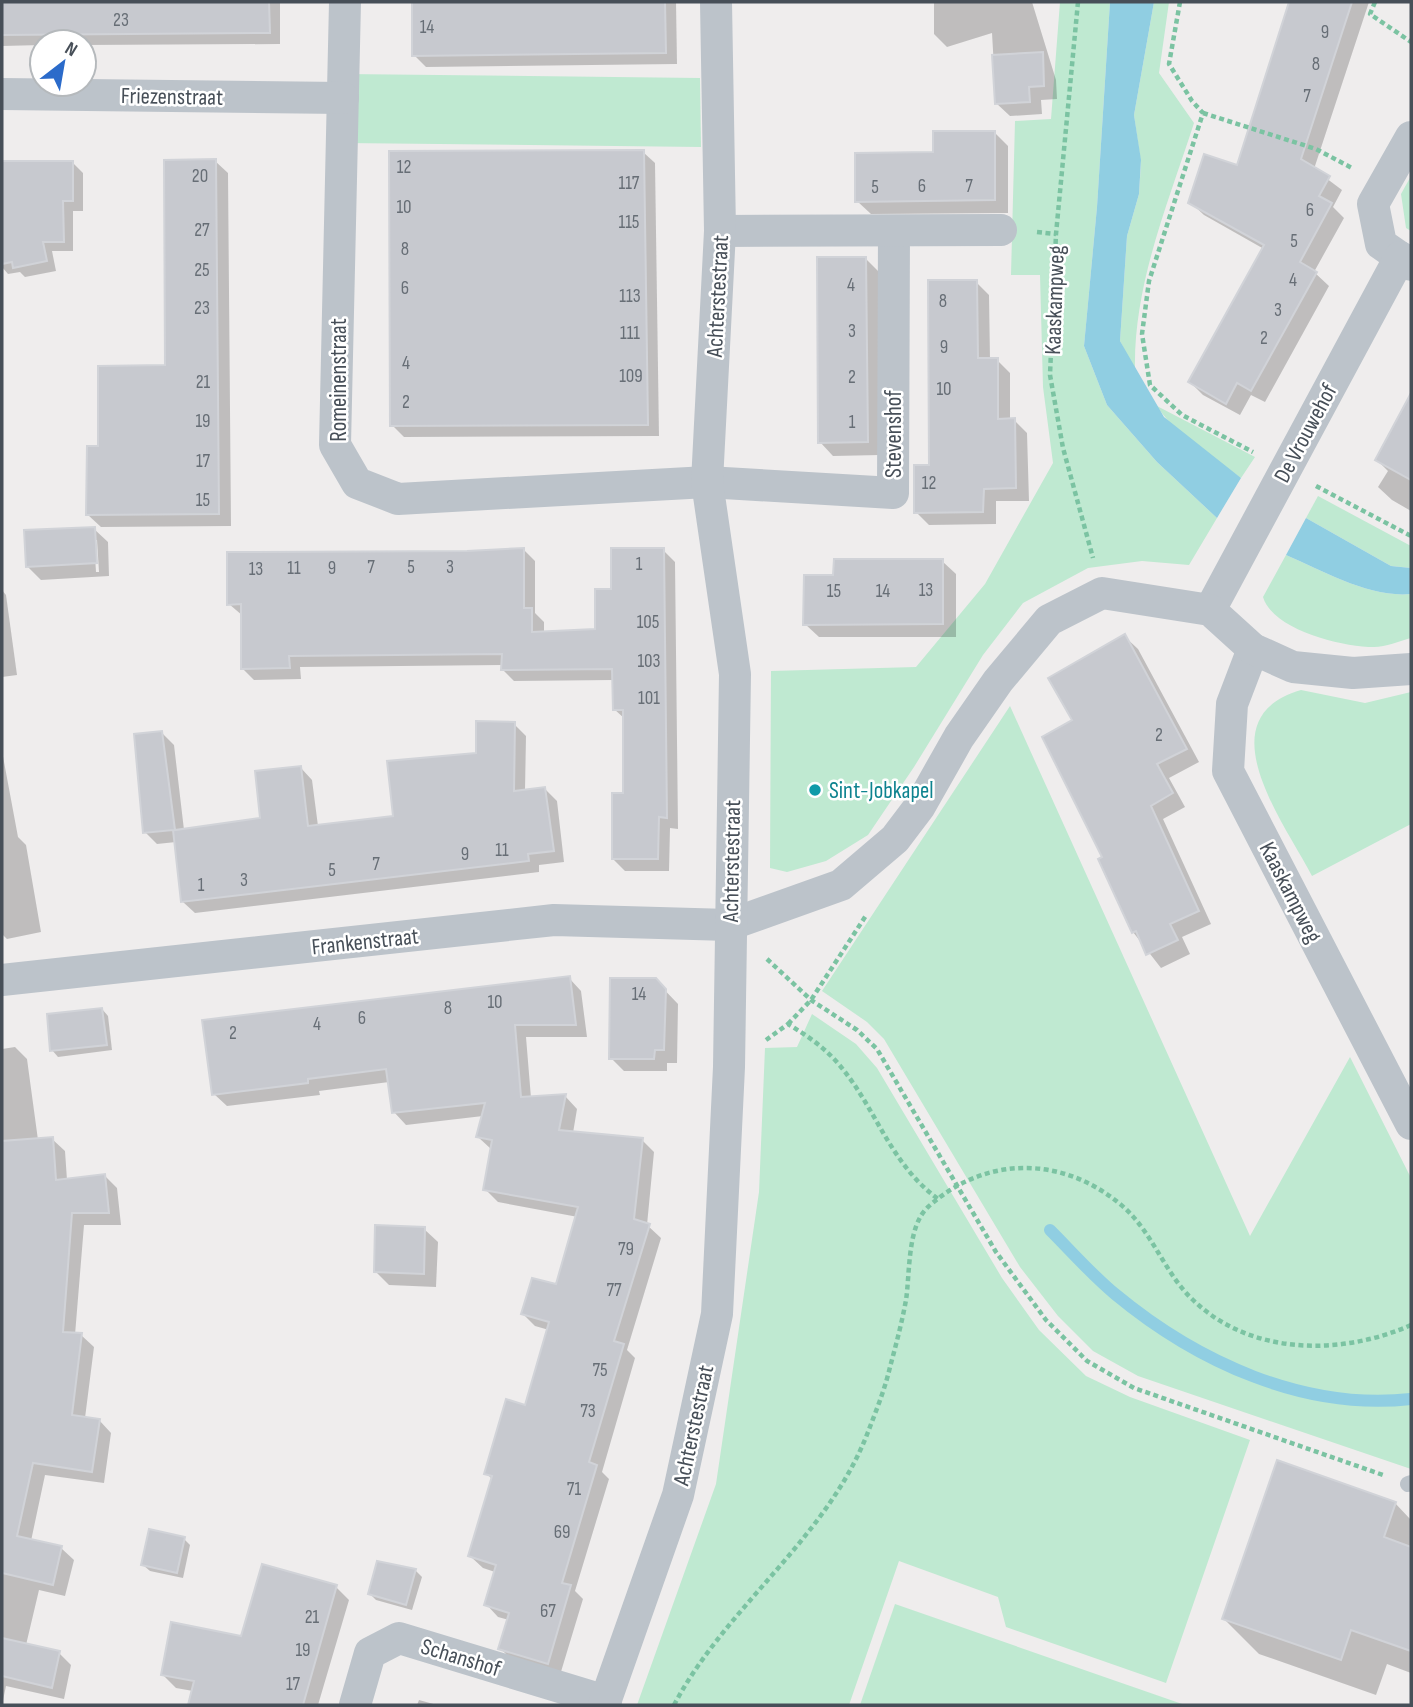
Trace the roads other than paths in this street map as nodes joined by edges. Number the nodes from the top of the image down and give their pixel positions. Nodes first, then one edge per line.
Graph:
1 (345, 2) edge
2 (716, 2) edge
3 (2, 94) edge
4 (342, 98) junction
5 (1411, 137) edge
6 (720, 230) junction
7 (1001, 230) dead end
8 (894, 231) junction
9 (1406, 261) edge
10 (707, 482) junction
11 (1210, 610) junction
12 (1253, 649) junction
13 (1411, 669) edge
14 (730, 925) junction
15 (2, 980) edge
16 (1411, 1124) edge
17 (605, 1703) edge
18 (355, 1705) edge

1 - 4 street, Romeinenstraat
2 - 6 street, Achterstestraat
3 - 4 street, Friezenstraat
4 - 10 street, Romeinenstraat
5 - 9 street, De Vrouwehof
6 - 8 street
6 - 10 street, Achterstestraat
7 - 8 street
8 - 10 street, Stevenshof
9 - 11 street, De Vrouwehof
10 - 14 street, Achterstestraat
11 - 12 street
11 - 14 street
12 - 13 street
12 - 16 street, Kaaskampweg
14 - 15 street, Frankenstraat
14 - 17 street, Achterstestraat
17 - 18 street, Schanshof

